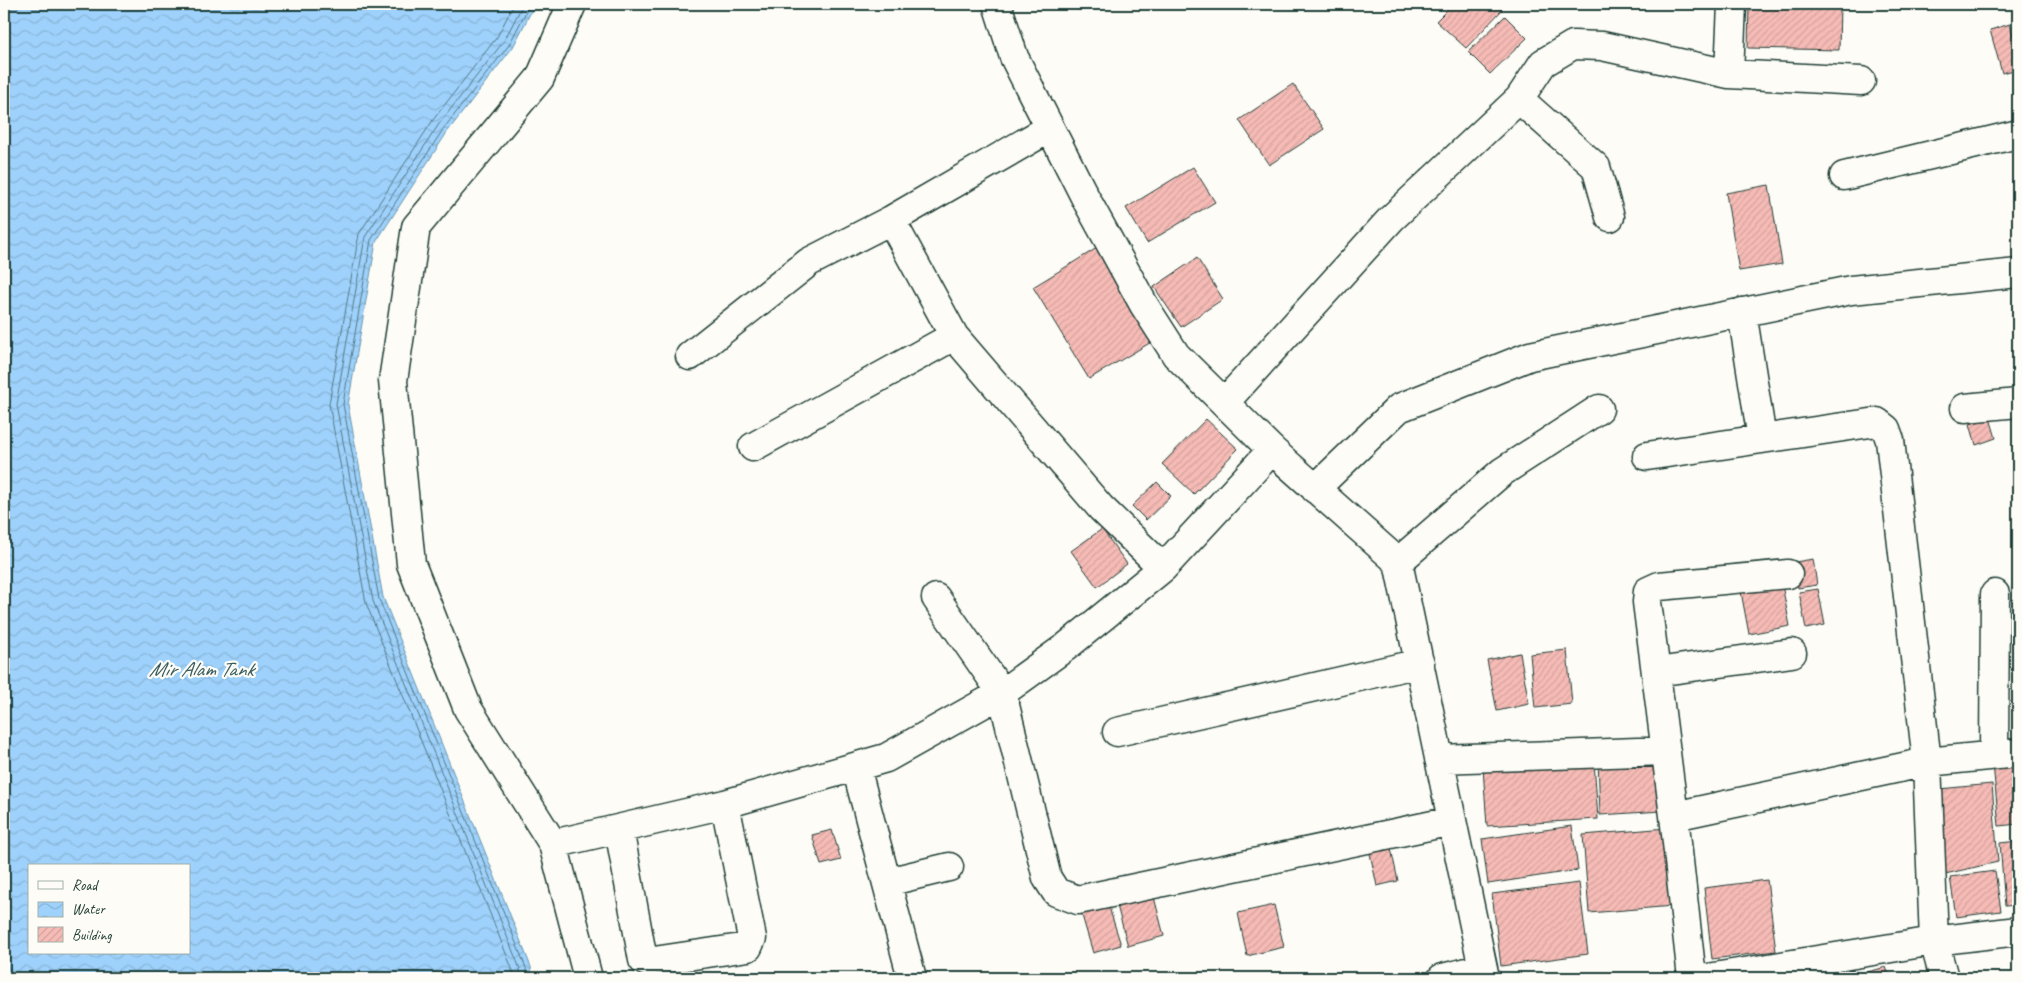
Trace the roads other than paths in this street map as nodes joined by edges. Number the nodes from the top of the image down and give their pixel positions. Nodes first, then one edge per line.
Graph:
1 (572, 4) edge
2 (997, 4) edge
3 (1732, 4) edge
4 (1729, 74) junction
5 (1861, 81) dead end
6 (1519, 99) junction
7 (1050, 128) junction
8 (2018, 134) edge
9 (1844, 176) dead end
10 (1610, 217) dead end
11 (891, 220) junction
12 (2018, 273) edge
13 (1742, 312) junction
14 (954, 336) junction
15 (690, 356) dead end
16 (1225, 402) junction
17 (2018, 402) edge
18 (1965, 408) dead end
19 (1598, 409) dead end
20 (1762, 439) junction
21 (754, 447) dead end
22 (1272, 450) junction
23 (1648, 456) dead end
24 (1315, 489) junction
25 (1398, 562) junction
26 (1164, 568) junction
27 (1788, 574) dead end
28 (1995, 594) dead end
29 (936, 598) dead end
30 (1792, 653) dead end
31 (1420, 663) junction
32 (1656, 672) junction
33 (1002, 693) junction
34 (1117, 732) dead end
35 (1666, 751) junction
36 (2006, 754) edge
37 (1439, 759) junction
38 (1927, 762) junction
39 (856, 767) junction
40 (725, 804) junction
41 (1674, 816) junction
42 (1452, 821) junction
43 (619, 829) junction
44 (553, 844) junction
45 (949, 867) dead end
46 (887, 882) junction
47 (2018, 931) edge
48 (1934, 941) junction
49 (1781, 972) edge
50 (1484, 973) edge
51 (588, 978) edge
52 (912, 978) edge
53 (1442, 978) edge
54 (1692, 978) edge
55 (1708, 978) edge
56 (1944, 978) edge

1 - 44 street
2 - 7 street
3 - 4 street
4 - 5 street
4 - 6 street
6 - 10 street
6 - 16 street
7 - 11 street
7 - 16 street
8 - 9 street
11 - 14 street
11 - 15 street
12 - 13 street
13 - 20 street
13 - 24 street
14 - 21 street
14 - 26 street
16 - 22 street
17 - 18 street
19 - 25 street
20 - 23 street
20 - 38 street
22 - 24 street
22 - 26 street
24 - 25 street
25 - 31 street
26 - 33 street
27 - 32 street
28 - 36 street
29 - 33 street
30 - 32 street
31 - 34 street
31 - 37 street
32 - 35 street
33 - 39 street
33 - 42 street
35 - 37 street
35 - 41 street
36 - 38 street
37 - 42 street
38 - 41 street
38 - 48 street
39 - 40 street
39 - 46 street
40 - 43 street
40 - 43 street
41 - 54 street
42 - 50 street
43 - 44 street
44 - 51 street
45 - 46 street
46 - 52 street
47 - 48 street
48 - 49 street
48 - 56 street
49 - 55 street
50 - 53 street

